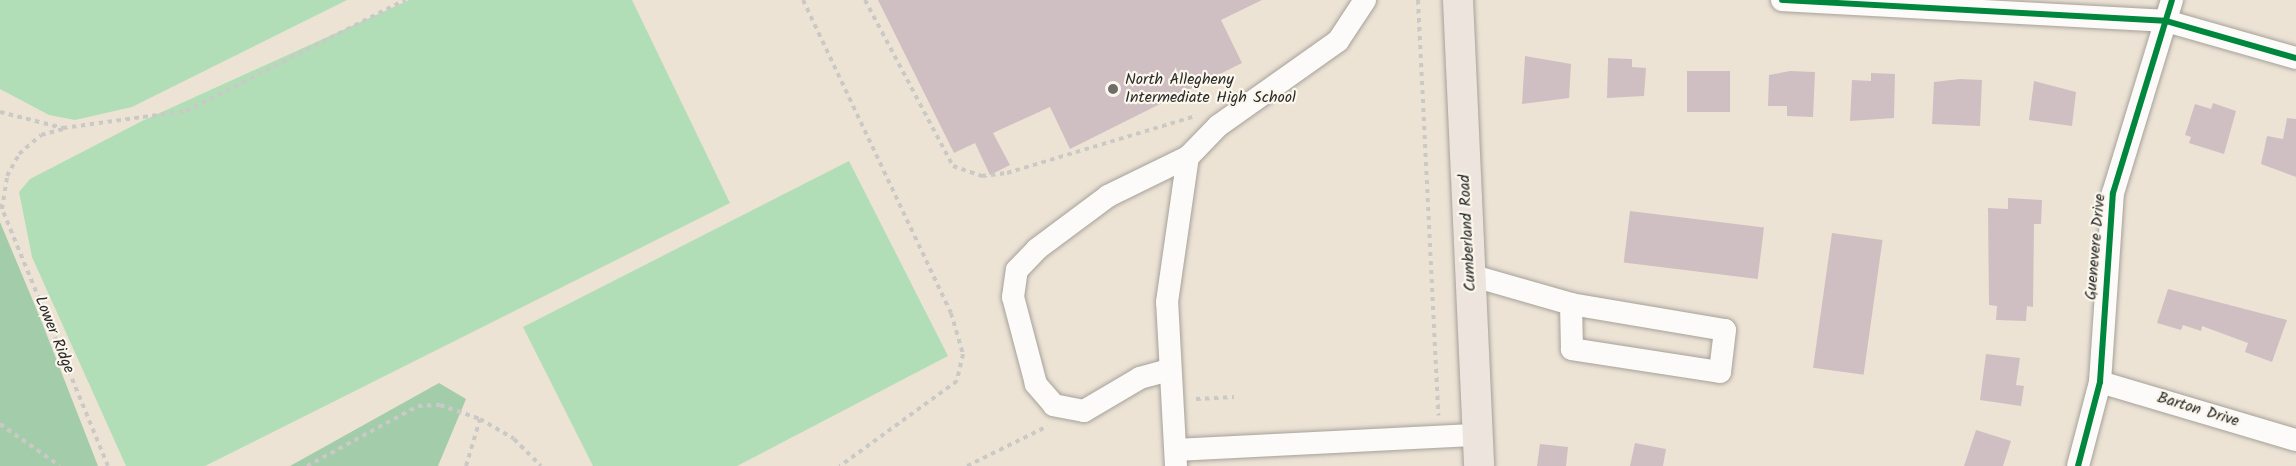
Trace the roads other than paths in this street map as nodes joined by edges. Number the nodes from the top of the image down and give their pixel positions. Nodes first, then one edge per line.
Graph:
1 (1365, 0) edge
2 (1458, 0) edge
3 (1782, 0) edge
4 (2169, 10) edge
5 (2296, 58) edge
6 (1188, 158) junction
7 (1470, 275) junction
8 (1571, 304) junction
9 (1169, 370) junction
10 (2100, 382) junction
11 (1477, 435) junction
12 (2296, 440) edge
13 (1176, 458) edge
14 (1479, 466) edge
15 (2078, 466) edge

1 - 6 street
2 - 7 main road, Cumberland Road
3 - 4 street
4 - 5 street
4 - 10 street, Guenevere Drive
6 - 9 street
6 - 9 street
7 - 8 street
7 - 11 main road, Cumberland Road
8 - 8 street
9 - 13 street
10 - 12 street, Barton Drive
10 - 15 street, Guenevere Drive
11 - 13 street
11 - 14 main road, Cumberland Road

